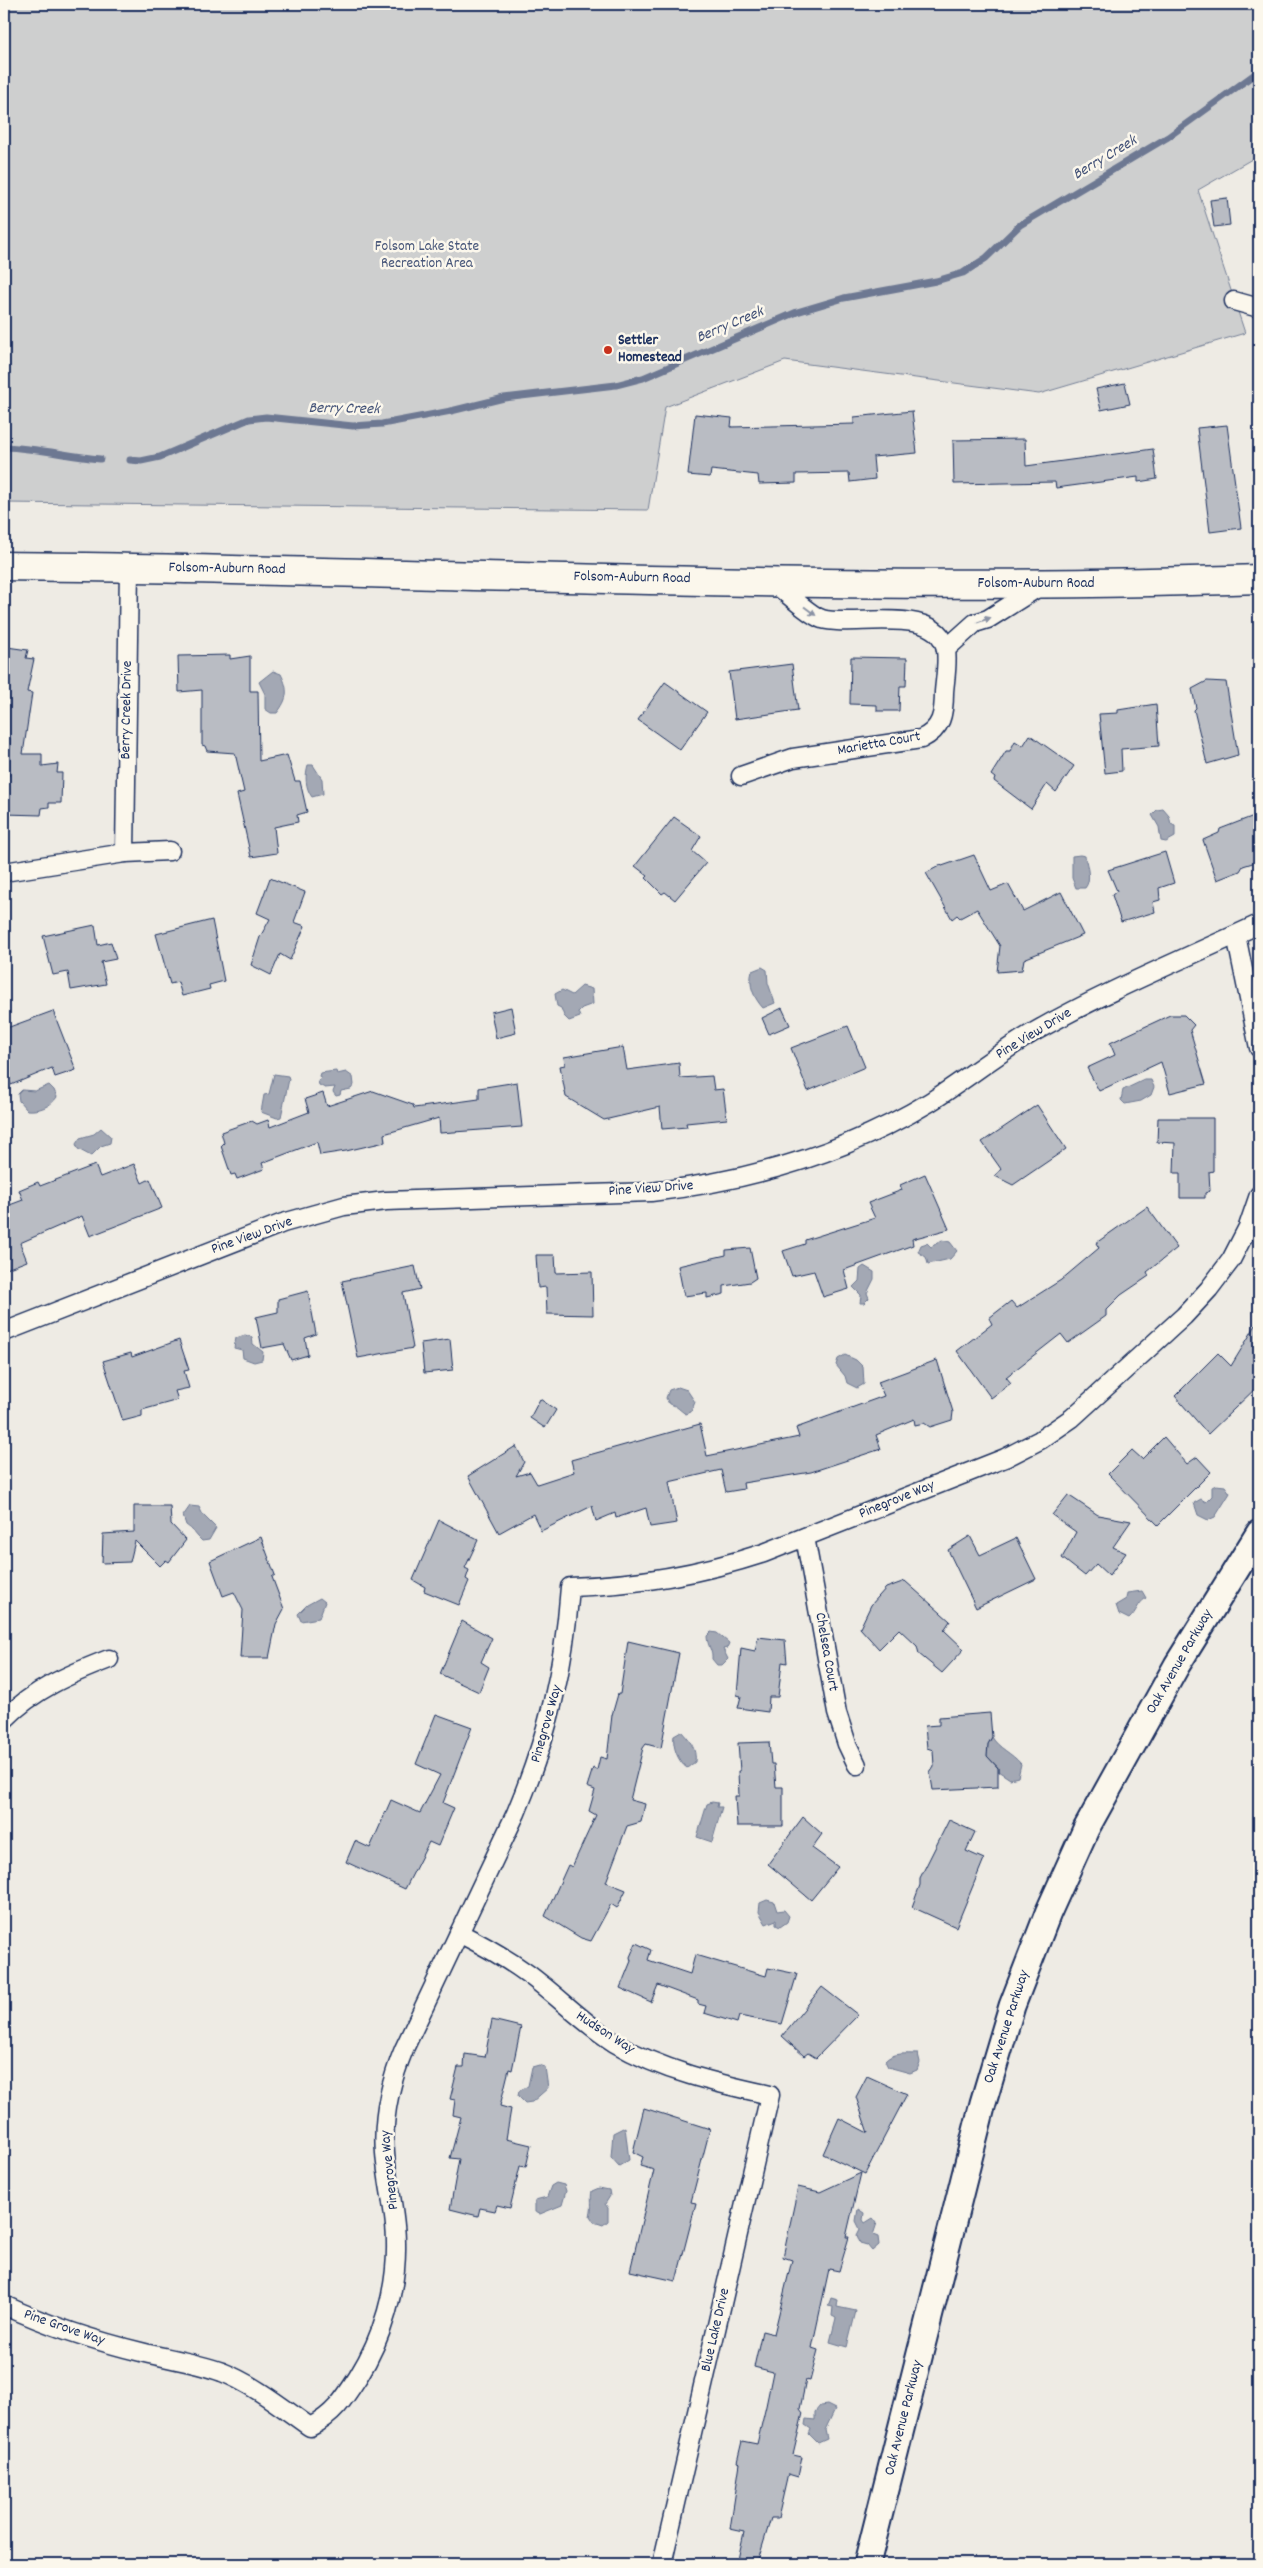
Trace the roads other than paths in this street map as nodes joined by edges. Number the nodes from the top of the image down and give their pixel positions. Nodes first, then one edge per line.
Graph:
1 (1234, 301) dead end
2 (1259, 308) edge
3 (4, 566) edge
4 (129, 567) junction
5 (1259, 579) edge
6 (772, 581) junction
7 (1043, 584) junction
8 (946, 649) junction
9 (742, 776) dead end
10 (170, 851) dead end
11 (125, 853) junction
12 (4, 872) edge
13 (1259, 924) edge
14 (1236, 935) junction
15 (1259, 1048) edge
16 (1259, 1195) edge
17 (4, 1332) edge
18 (1259, 1533) edge
19 (805, 1536) junction
20 (109, 1659) dead end
21 (4, 1720) edge
22 (857, 1765) dead end
23 (459, 1932) junction
24 (770, 2095) joint
25 (4, 2305) edge
26 (125, 2348) joint
27 (662, 2564) edge
28 (867, 2564) edge

1 - 2 street
3 - 4 main road, Folsom-Auburn Road
4 - 6 main road, Folsom-Auburn Road
4 - 11 street, Berry Creek Drive
5 - 7 main road, Folsom-Auburn Road
6 - 7 main road, Folsom-Auburn Road
6 -> 8 street
8 -> 7 street
8 - 9 street, Marietta Court
10 - 11 street
11 - 12 street
13 - 14 street, Pine View Drive
14 - 15 street
14 - 17 street, Pine View Drive
16 - 19 street, Pinegrove Way
18 - 28 main road, Oak Avenue Parkway
19 - 22 street, Chelsea Court
19 - 23 street, Pinegrove Way
20 - 21 street
23 - 24 street, Hudson Way
23 - 26 street, Pinegrove Way
24 - 27 street, Blue Lake Drive
25 - 26 street, Pine Grove Way

